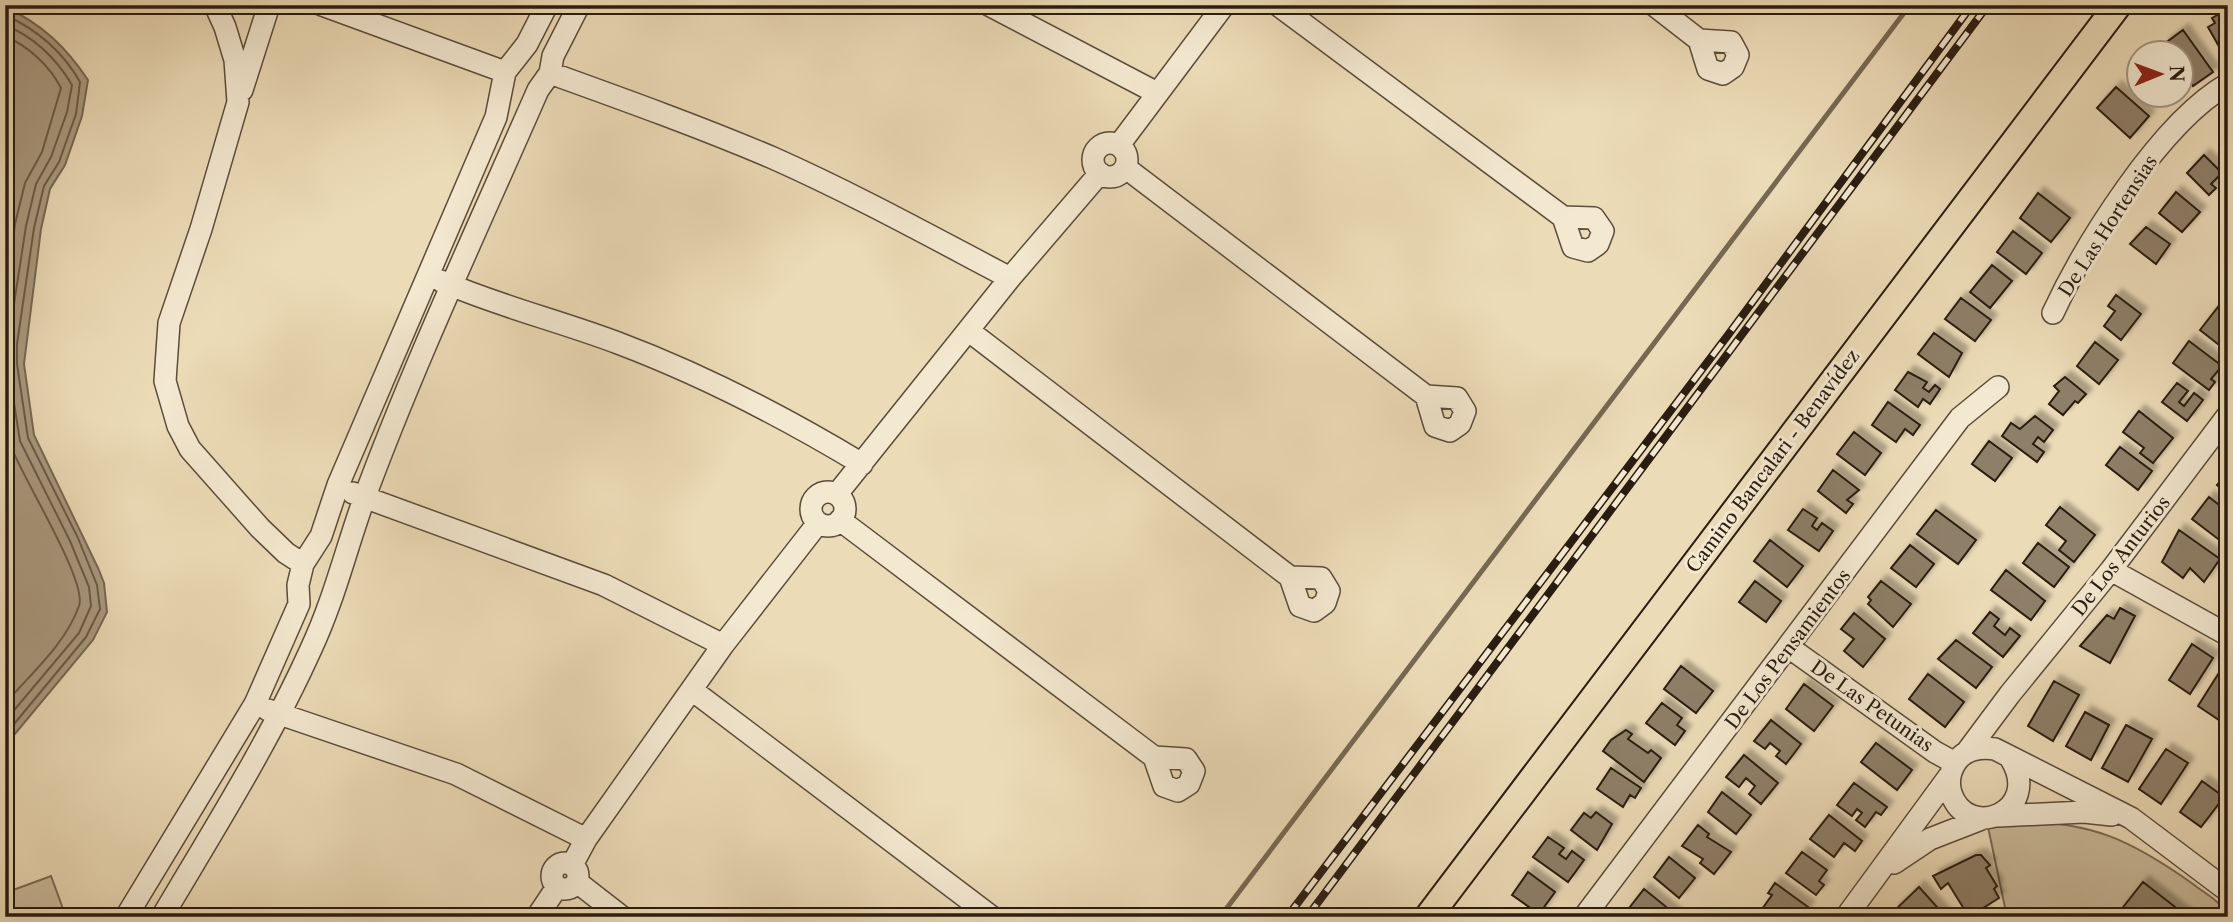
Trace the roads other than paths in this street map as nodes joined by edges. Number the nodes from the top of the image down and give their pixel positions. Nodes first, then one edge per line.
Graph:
1 (215, 5) edge
2 (269, 5) edge
3 (323, 5) edge
4 (547, 5) edge
5 (579, 5) edge
6 (989, 5) edge
7 (1224, 5) edge
8 (1278, 5) edge
9 (1654, 5) edge
10 (2118, 5) edge
11 (1699, 40) dead end
12 (527, 44) junction
13 (547, 73) junction
14 (503, 80) junction
15 (2228, 84) edge
16 (1157, 93) junction
17 (238, 102) junction
18 (1119, 145) junction
19 (1126, 167) junction
20 (1100, 173) junction
21 (1563, 217) dead end
22 (429, 276) junction
23 (1010, 278) junction
24 (453, 286) junction
25 (2053, 313) dead end
26 (970, 331) junction
27 (1998, 387) dead end
28 (1426, 396) dead end
29 (2228, 415) edge
30 (862, 464) junction
31 (338, 485) junction
32 (836, 494) junction
33 (365, 499) junction
34 (840, 520) junction
35 (818, 523) junction
36 (309, 557) junction
37 (343, 564) junction
38 (2111, 570) junction
39 (1290, 577) dead end
40 (299, 604) junction
41 (327, 613) junction
42 (2228, 635) edge
43 (723, 645) junction
44 (1790, 648) junction
45 (692, 690) junction
46 (2010, 694) junction
47 (255, 704) junction
48 (280, 716) junction
49 (2008, 756) junction
50 (1154, 757) dead end
51 (1957, 764) junction
52 (1990, 817) junction
53 (2132, 818) junction
54 (586, 839) junction
55 (1878, 875) junction
56 (569, 878) junction
57 (2228, 891) edge
58 (126, 917) edge
59 (162, 917) edge
60 (537, 917) edge
61 (622, 917) edge
62 (992, 917) edge
63 (1428, 917) edge
64 (1584, 917) edge
65 (1846, 917) edge

1 - 17 street
2 - 17 street
3 - 14 street
4 - 12 street
5 - 13 street
6 - 16 street
7 - 16 street
8 - 21 street
9 - 11 street
10 - 63 main road, Camino Bancalari - Benavídez
12 - 13 street
12 - 14 street
13 - 14 street
13 - 23 street
13 - 24 street
14 - 22 street
15 - 25 street, De Las Hortensias
16 - 18 street
17 - 36 street
18 - 19 street
18 - 20 street
19 - 20 street
19 - 28 street
20 - 23 street
22 - 24 street
22 - 31 street
23 - 26 street
24 - 30 street
24 - 33 street
26 - 30 street
26 - 39 street
27 - 44 street, De Los Pensamientos
29 - 38 street, De Los Anturios
30 - 32 street
31 - 33 street
31 - 36 street
32 - 34 street
32 - 35 street
33 - 37 street
33 - 43 street
34 - 35 street
34 - 50 street
35 - 43 street
36 - 37 street
36 - 40 street
37 - 41 street
38 - 42 street
38 - 46 street, De Los Anturios
40 - 41 street
40 - 47 street
41 - 48 street
43 - 45 street
44 - 51 street, De Las Petunias
44 - 64 street, De Los Pensamientos
45 - 54 street
45 - 62 street
46 - 49 street
46 - 51 street, De Los Anturios
47 - 48 street
47 - 58 street
48 - 54 street
48 - 59 street
49 - 51 street
49 - 52 street
49 - 53 street
51 - 52 street
51 - 55 street, De Los Anturios
52 - 53 street
52 - 55 street
53 - 57 street
54 - 56 street
55 - 65 street
56 - 60 street
56 - 61 street

